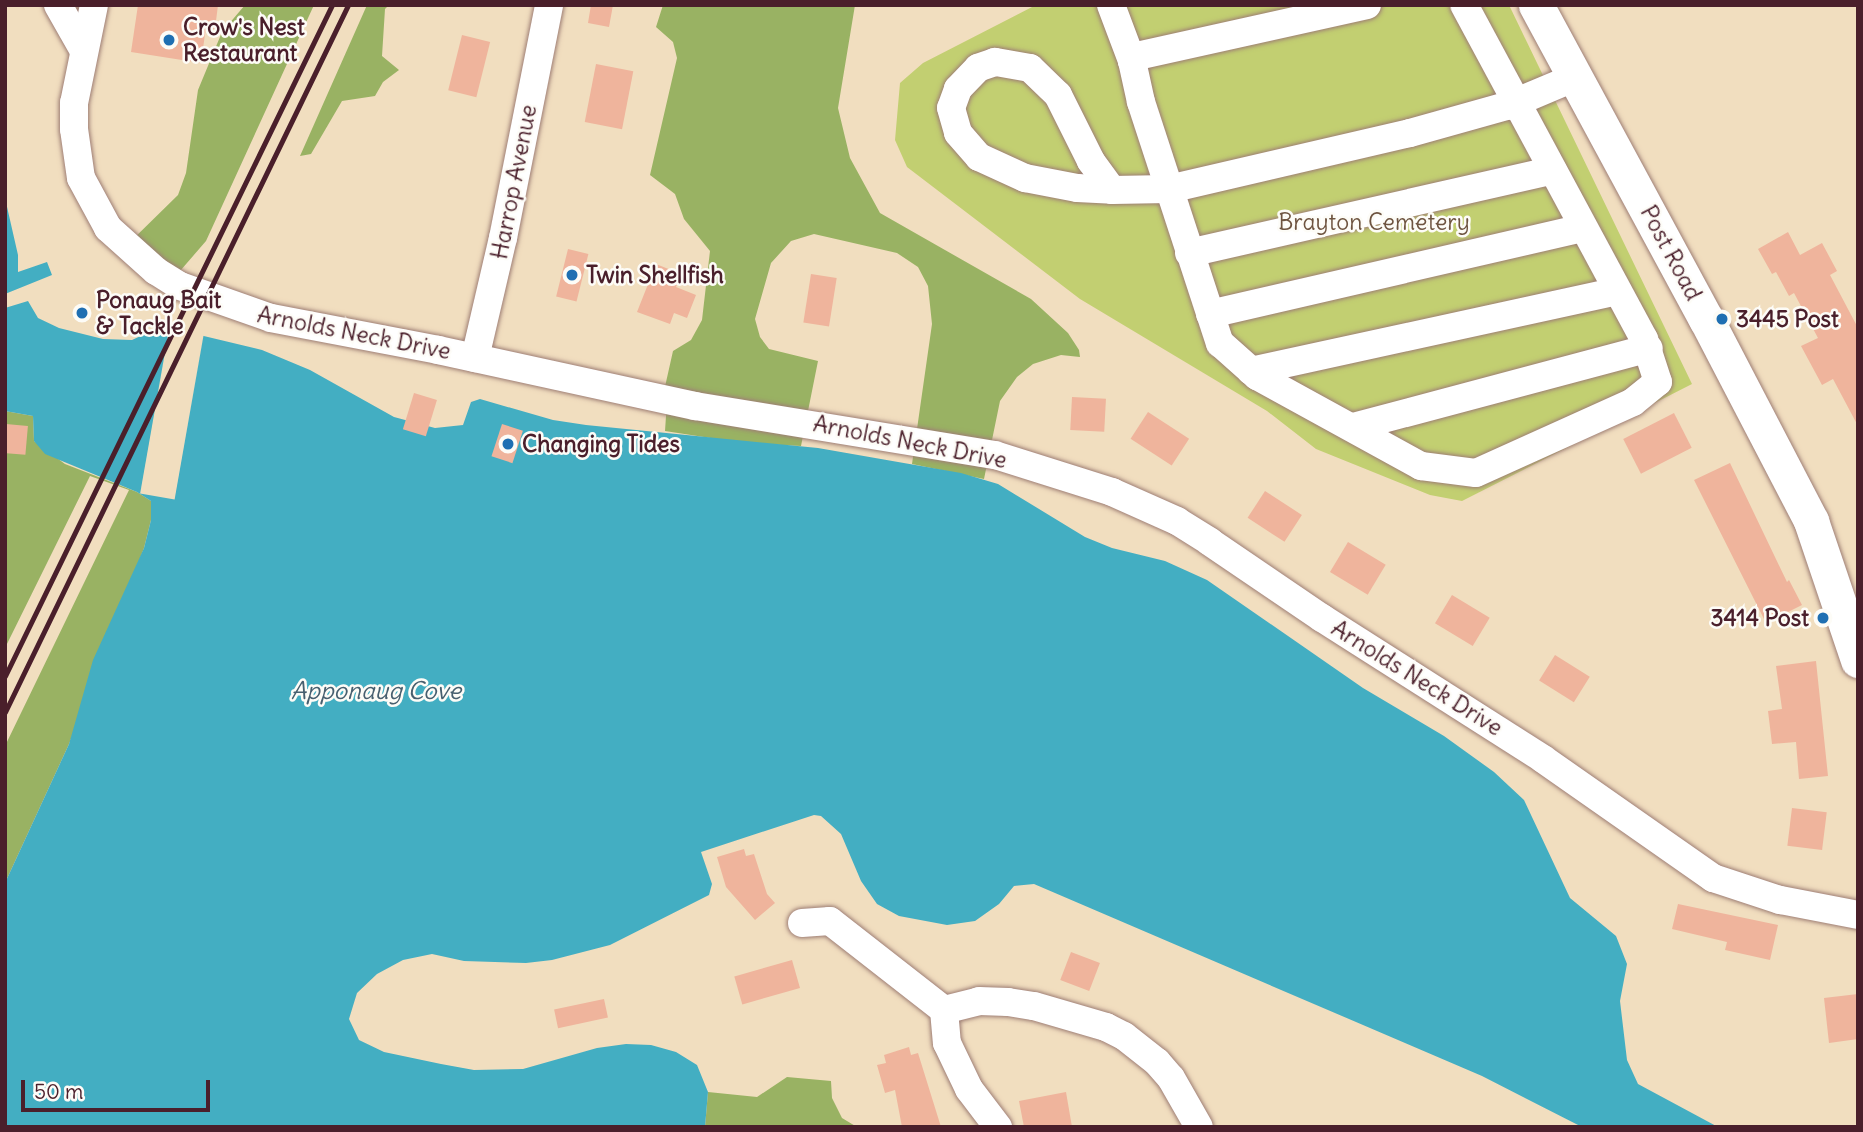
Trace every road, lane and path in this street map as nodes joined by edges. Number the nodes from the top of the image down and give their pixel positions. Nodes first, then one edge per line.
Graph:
1 (58, 5) edge
2 (94, 5) edge
3 (549, 5) edge
4 (1111, 5) edge
5 (1367, 5) edge
6 (1464, 5) edge
7 (1536, 5) edge
8 (84, 51) junction
9 (1132, 61) junction
10 (1576, 78) junction
11 (1516, 103) junction
12 (1553, 170) junction
13 (1169, 189) junction
14 (1112, 190) junction
15 (1583, 228) junction
16 (1189, 253) junction
17 (1617, 291) junction
18 (1210, 314) junction
19 (1649, 348) junction
20 (475, 358) junction
21 (1251, 371) junction
22 (1353, 427) junction
23 (1858, 660) edge
24 (1858, 915) edge
25 (802, 923) dead end
26 (944, 1010) junction
27 (998, 1127) edge
28 (1199, 1127) edge

1 - 8 street
2 - 8 street, Arnolds Neck Drive
3 - 20 street, Harrop Avenue
4 - 9 street
5 - 9 street
6 - 11 street
7 - 10 main road, Post Road
8 - 20 street, Arnolds Neck Drive
9 - 13 street
10 - 11 street
10 - 23 main road, Post Road
11 - 12 street
11 - 13 street
12 - 15 street
12 - 16 street
13 - 14 street
13 - 16 street
14 - 14 street
15 - 17 street
15 - 18 street
16 - 18 street
17 - 19 street
17 - 21 street
18 - 21 street
19 - 22 street
19 - 22 street
20 - 24 street, Arnolds Neck Drive
21 - 22 street
25 - 26 street
26 - 27 street
26 - 28 street

